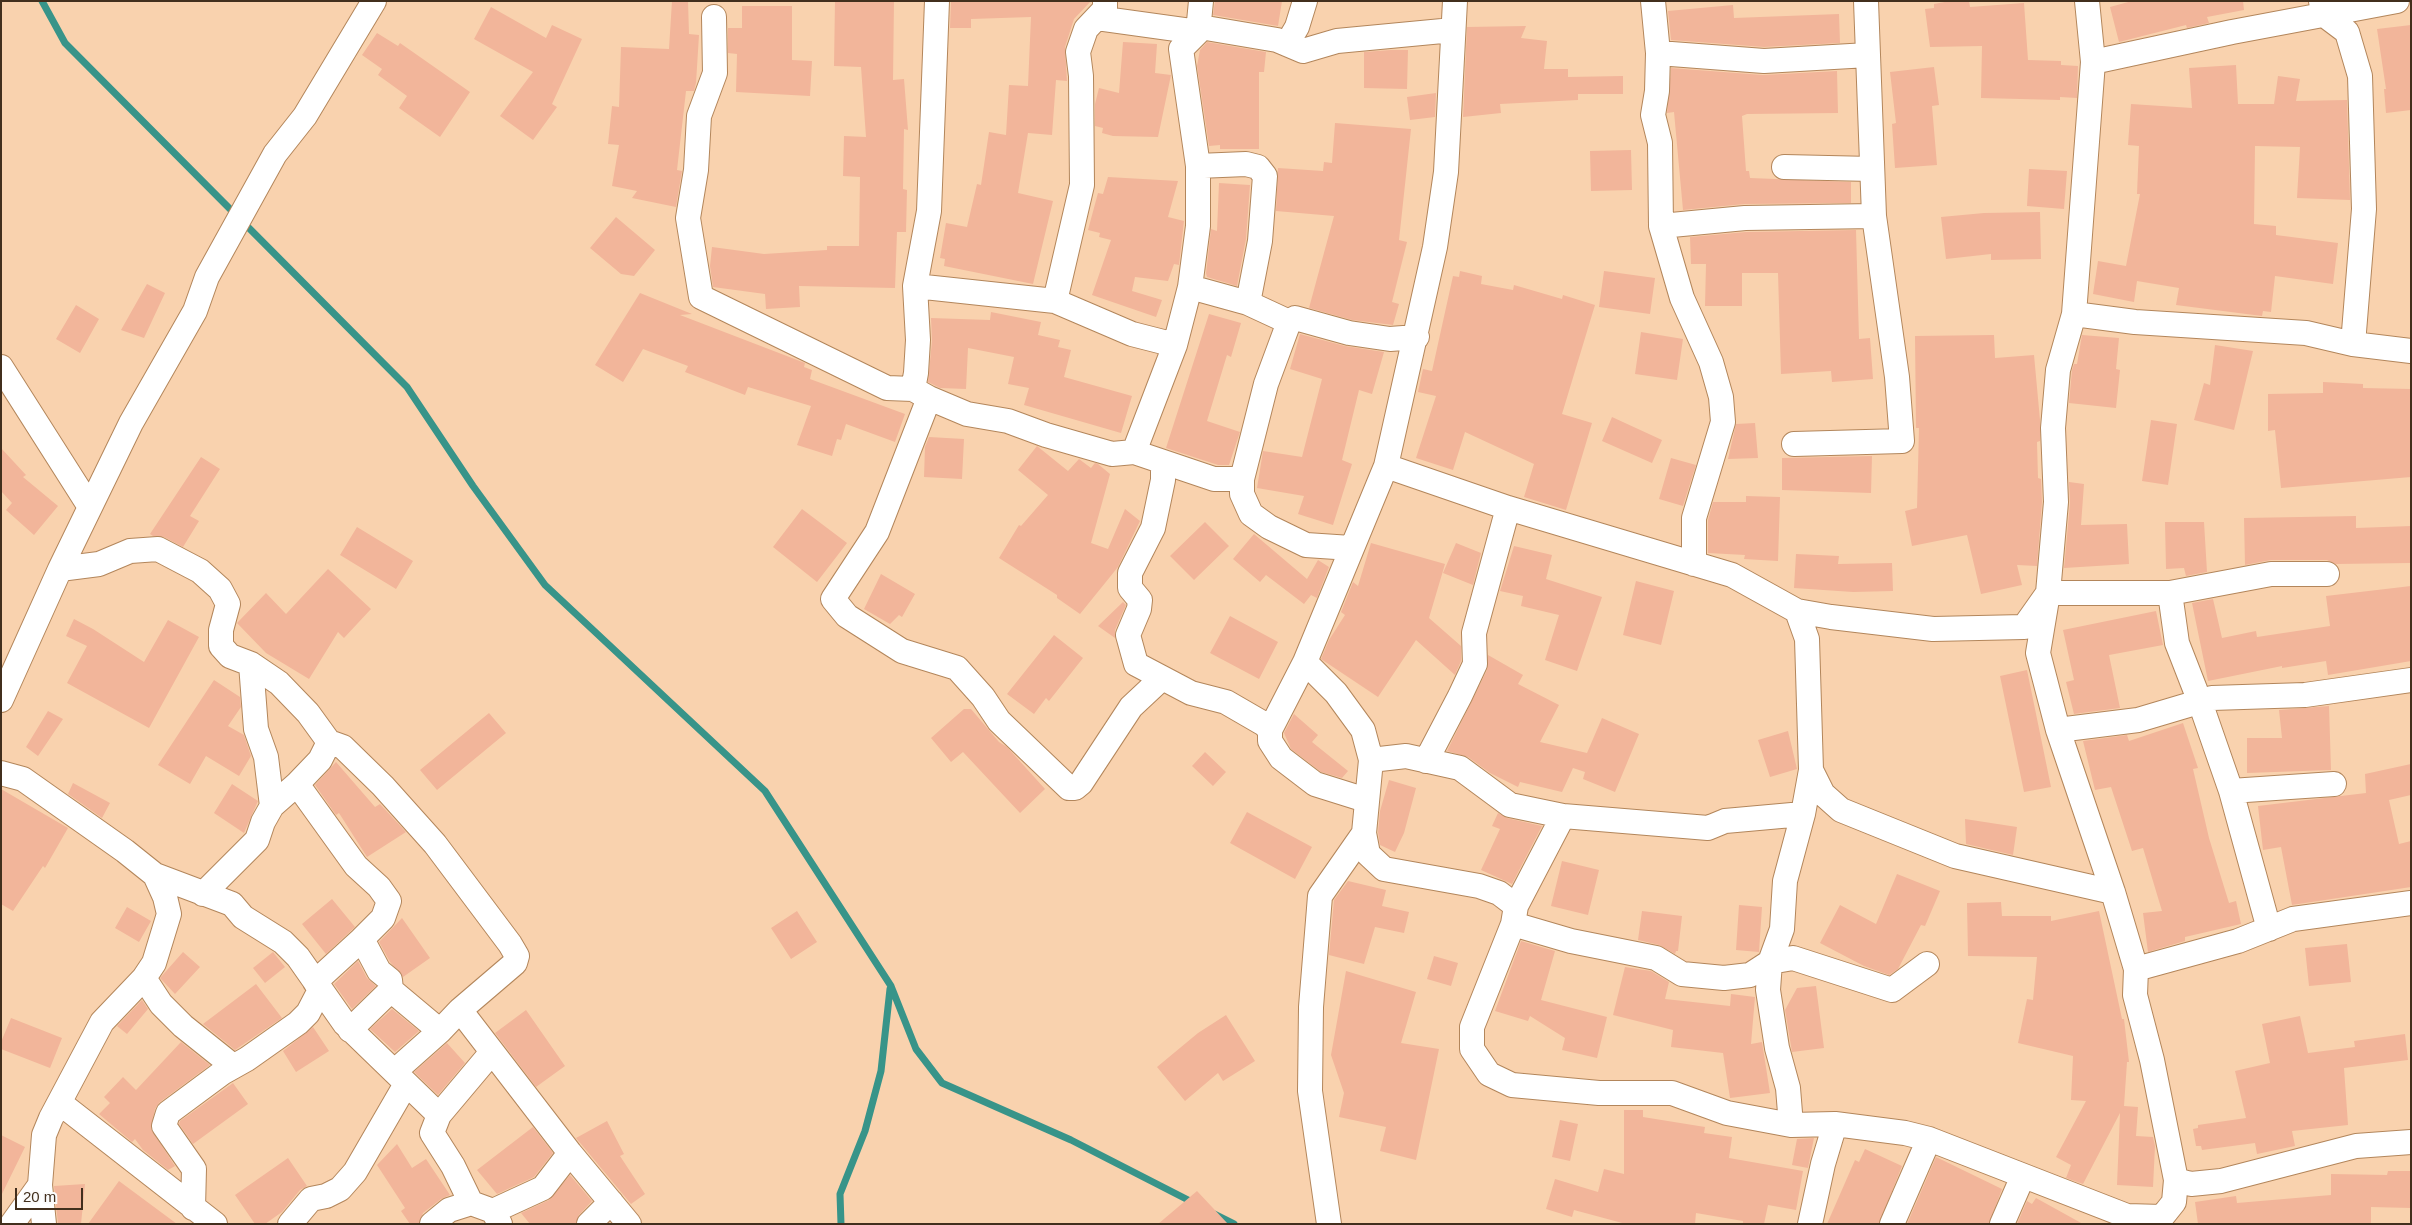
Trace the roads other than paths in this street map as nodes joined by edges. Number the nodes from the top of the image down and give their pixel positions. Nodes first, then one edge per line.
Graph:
1 (374, 1) edge
2 (937, 1) edge
3 (1201, 1) edge
4 (1305, 1) edge
5 (1455, 1) edge
6 (1653, 1) edge
7 (1866, 1) edge
8 (2087, 1) edge
9 (2397, 1) edge
10 (2322, 8) edge
11 (1101, 10) edge
12 (714, 17) dead end
13 (1199, 29) junction
14 (1453, 30) junction
15 (1287, 44) junction
16 (1658, 53) junction
17 (1868, 55) junction
18 (2093, 62) junction
19 (1198, 166) junction
20 (1784, 167) dead end
21 (1872, 169) junction
22 (1874, 216) junction
23 (1661, 226) junction
24 (915, 286) junction
25 (1190, 287) junction
26 (1054, 301) junction
27 (1248, 303) junction
28 (2074, 314) junction
29 (1289, 322) junction
30 (1417, 337) junction
31 (2353, 344) junction
32 (1175, 345) junction
33 (2411, 351) edge
34 (1, 367) edge
35 (921, 393) junction
36 (1794, 444) dead end
37 (1134, 452) junction
38 (1163, 462) junction
39 (1386, 466) junction
40 (1242, 479) junction
41 (90, 507) junction
42 (1508, 508) junction
43 (1351, 548) junction
44 (1694, 564) junction
45 (60, 569) junction
46 (2327, 574) dead end
47 (2170, 592) junction
48 (2048, 593) junction
49 (1797, 610) junction
50 (1305, 662) junction
51 (251, 664) junction
52 (1162, 678) junction
53 (2411, 680) edge
54 (1, 700) edge
55 (2200, 702) junction
56 (1270, 730) junction
57 (2058, 730) junction
58 (329, 742) junction
59 (1371, 760) junction
60 (1426, 760) junction
61 (1812, 770) junction
62 (1, 773) edge
63 (298, 784) junction
64 (2334, 784) dead end
65 (2231, 791) junction
66 (1366, 800) junction
67 (272, 806) junction
68 (1803, 814) junction
69 (1563, 816) junction
70 (1364, 833) junction
71 (155, 875) junction
72 (200, 892) junction
73 (2113, 892) junction
74 (2411, 903) edge
75 (169, 914) junction
76 (1514, 915) junction
77 (2269, 929) junction
78 (362, 939) junction
79 (1770, 962) junction
80 (1927, 964) dead end
81 (2136, 969) junction
82 (144, 978) junction
83 (318, 986) junction
84 (391, 990) junction
85 (460, 1010) junction
86 (298, 1023) junction
87 (347, 1027) junction
88 (440, 1031) junction
89 (492, 1052) junction
90 (233, 1066) junction
91 (400, 1078) junction
92 (60, 1104) junction
93 (439, 1115) junction
94 (1835, 1124) junction
95 (1791, 1125) junction
96 (1929, 1139) junction
97 (2411, 1142) edge
98 (570, 1153) junction
99 (2023, 1176) junction
100 (2176, 1180) junction
101 (40, 1185) junction
102 (471, 1202) junction
103 (611, 1202) junction
104 (193, 1208) junction
105 (497, 1217) edge
106 (2126, 1220) edge
107 (12, 1224) edge
108 (44, 1224) edge
109 (215, 1224) edge
110 (290, 1224) edge
111 (432, 1224) edge
112 (589, 1224) edge
113 (629, 1224) edge
114 (1329, 1224) edge
115 (1810, 1224) edge
116 (1892, 1224) edge
117 (2002, 1224) edge

1 - 41 street
2 - 24 street
3 - 13 street
4 - 15 street
5 - 14 street
6 - 16 street
7 - 17 street
8 - 18 street
9 - 10 street
10 - 18 street
10 - 31 street
11 - 13 street
11 - 26 street
12 - 35 street
13 - 15 street
13 - 19 street
14 - 15 street
14 - 30 street
16 - 17 street
16 - 23 street
17 - 21 street
18 - 28 street
19 - 25 street
19 - 27 street
20 - 21 street
21 - 22 street
22 - 23 street
22 - 36 street
23 - 44 street
24 - 26 street
24 - 35 street
25 - 27 street
25 - 32 street
26 - 32 street
27 - 29 street
28 - 31 street
28 - 48 street
29 - 30 street
29 - 40 street
30 - 39 street
31 - 33 street
32 - 37 street
34 - 41 street
35 - 37 street
35 - 52 street
37 - 38 street
38 - 40 street
38 - 52 street
39 - 42 street
39 - 43 street
40 - 43 street
41 - 45 street
42 - 44 street
42 - 60 street
43 - 50 street
44 - 49 street
45 - 51 street
45 - 54 street
46 - 47 street
47 - 48 street
47 - 55 street
48 - 49 street
48 - 57 street
49 - 61 street
50 - 56 street
50 - 59 street
51 - 58 street
51 - 67 street
52 - 56 street
53 - 55 street
55 - 57 street
55 - 65 street
56 - 66 street
57 - 73 street
58 - 63 street
58 - 85 street
59 - 60 street
59 - 66 street
60 - 69 street
61 - 68 street
61 - 73 street
62 - 71 street
63 - 67 street
63 - 78 street
64 - 65 street
65 - 77 street
66 - 70 street
67 - 72 street
68 - 69 street
68 - 79 street
69 - 76 street
70 - 76 street
70 - 114 street
71 - 72 street
71 - 75 street
72 - 75 street
72 - 83 street
73 - 81 street
74 - 77 street
75 - 82 street
76 - 79 street
76 - 95 street
77 - 81 street
78 - 83 street
78 - 84 street
79 - 80 street
79 - 95 street
81 - 100 street
82 - 90 street
82 - 92 street
83 - 86 street
83 - 87 street
84 - 87 street
84 - 88 street
85 - 88 street
85 - 89 street
86 - 87 street
86 - 90 street
87 - 91 street
88 - 91 street
89 - 93 street
89 - 98 street
90 - 104 street
91 - 93 street
91 - 110 street
92 - 101 street
92 - 104 street
93 - 102 street
94 - 95 street
94 - 96 street
94 - 115 street
96 - 99 street
96 - 116 street
97 - 100 street
98 - 103 street
98 - 105 street
99 - 106 street
99 - 117 street
100 - 106 street
101 - 107 street
101 - 108 street
102 - 105 street
102 - 111 street
103 - 112 street
103 - 113 street
104 - 109 street

